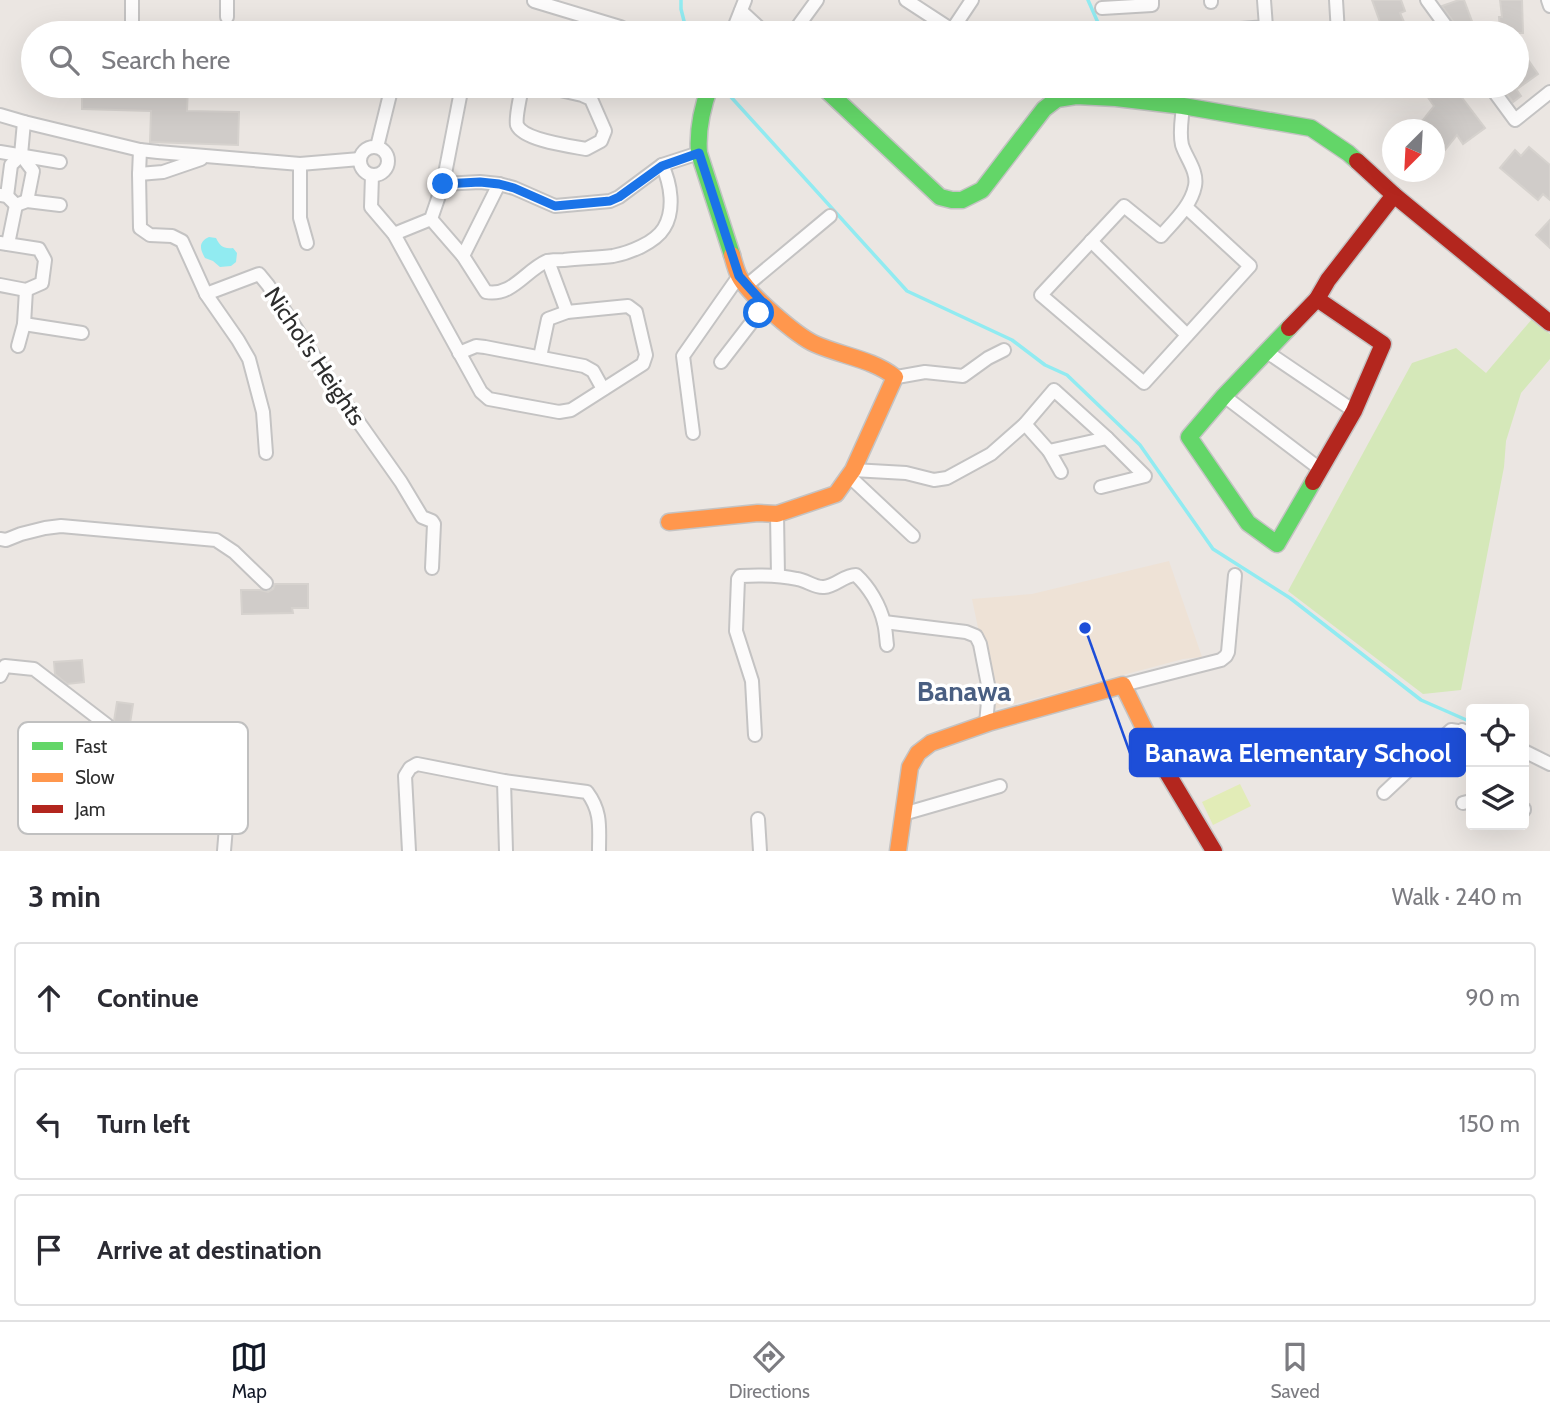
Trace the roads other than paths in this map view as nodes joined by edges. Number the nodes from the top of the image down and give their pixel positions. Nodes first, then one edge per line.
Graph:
1 (132, 0) edge
2 (227, 0) edge
3 (817, 0) edge
4 (906, 0) edge
5 (972, 0) edge
6 (1152, 0) edge
7 (1264, 0) edge
8 (1336, 0) edge
9 (1427, 0) edge
10 (1548, 0) edge
11 (534, 1) edge
12 (743, 6) edge
13 (1550, 6) edge
14 (1102, 8) dead end
15 (227, 17) dead end
16 (132, 21) edge
17 (600, 21) edge
18 (755, 21) edge
19 (802, 21) edge
20 (938, 21) edge
21 (958, 21) edge
22 (1266, 21) edge
23 (1337, 21) edge
24 (1442, 21) edge
25 (1550, 92) edge
26 (389, 98) edge
27 (461, 98) edge
28 (520, 98) edge
29 (589, 98) edge
30 (705, 98) edge
31 (835, 98) edge
32 (1063, 98) edge
33 (1116, 98) edge
34 (1499, 98) edge
35 (1183, 106) junction
36 (0, 115) edge
37 (23, 122) junction
38 (377, 147) junction
39 (140, 150) junction
40 (0, 152) edge
41 (699, 153) junction
42 (21, 155) junction
43 (208, 157) junction
44 (360, 159) junction
45 (60, 162) dead end
46 (300, 164) junction
47 (662, 166) junction
48 (139, 174) junction
49 (372, 175) junction
50 (443, 184) junction
51 (499, 184) junction
52 (1394, 195) junction
53 (13, 199) edge
54 (60, 205) dead end
55 (1186, 207) junction
56 (830, 216) dead end
57 (431, 219) junction
58 (394, 233) junction
59 (1091, 241) junction
60 (307, 243) dead end
61 (4, 244) edge
62 (463, 256) junction
63 (548, 261) junction
64 (743, 281) junction
65 (0, 285) edge
66 (26, 289) junction
67 (206, 293) junction
68 (1317, 299) junction
69 (765, 305) junction
70 (567, 312) junction
71 (1550, 323) edge
72 (24, 324) junction
73 (82, 333) dead end
74 (1187, 335) junction
75 (18, 346) dead end
76 (1004, 350) dead end
77 (1266, 352) junction
78 (460, 354) junction
79 (540, 357) junction
80 (721, 362) dead end
81 (896, 377) junction
82 (603, 389) junction
83 (1224, 396) junction
84 (1354, 411) junction
85 (1025, 424) junction
86 (693, 433) dead end
87 (1107, 438) junction
88 (1049, 451) junction
89 (266, 453) dead end
90 (1320, 469) junction
91 (1061, 472) dead end
92 (851, 473) junction
93 (1101, 487) dead end
94 (777, 514) junction
95 (669, 522) dead end
96 (913, 536) dead end
97 (0, 539) edge
98 (432, 568) dead end
99 (1235, 575) dead end
100 (778, 576) junction
101 (266, 583) dead end
102 (884, 622) junction
103 (887, 645) dead end
104 (0, 676) edge
105 (1124, 685) junction
106 (103, 722) edge
107 (986, 724) junction
108 (1466, 731) edge
109 (755, 735) dead end
110 (1529, 754) edge
111 (1550, 764) edge
112 (504, 781) junction
113 (1000, 786) dead end
114 (1384, 793) dead end
115 (902, 814) junction
116 (758, 819) dead end
117 (409, 851) edge
118 (506, 851) edge
119 (598, 851) edge
120 (760, 851) edge
121 (898, 851) edge
122 (1214, 851) edge

1 - 16 street
2 - 15 street
3 - 19 street
4 - 20 street
5 - 21 street
6 - 14 street
7 - 22 street
8 - 23 street
9 - 24 street
10 - 13 street
11 - 17 street
12 - 18 street
25 - 34 street
26 - 38 street
27 - 50 street
28 - 29 street
30 - 41 street
31 - 32 street
33 - 35 street
35 - 52 street
35 - 55 street
36 - 37 street
37 - 39 street
37 - 42 street
38 - 44 street
38 - 49 street
39 - 43 street
39 - 48 street
40 - 42 street
41 - 47 street
41 - 64 street
42 - 45 street
42 - 53 street
42 - 53 street
43 - 46 street
43 - 48 street
44 - 46 street
44 - 49 street
46 - 60 street
47 - 51 street
47 - 63 street
48 - 67 street
49 - 58 street
50 - 51 street
50 - 57 street
51 - 62 street
52 - 68 street
52 - 71 street
53 - 54 street
53 - 61 street
55 - 59 street
55 - 74 street
56 - 64 street
57 - 58 street
57 - 62 street
58 - 78 street
59 - 74 street
59 - 74 street
61 - 66 street
62 - 63 street
63 - 70 street
64 - 69 street
64 - 86 street
65 - 66 street
66 - 72 street
67 - 89 street
67 - 98 street, Nichol's Heights
68 - 77 street
68 - 84 street
69 - 80 street
69 - 81 street
70 - 79 street
70 - 82 street
72 - 73 street
72 - 75 street
76 - 81 street
77 - 83 street
77 - 84 street
78 - 79 street
78 - 82 street
79 - 82 street
81 - 92 street
83 - 90 street
83 - 90 street
84 - 90 street
85 - 87 street
85 - 88 street
85 - 92 street
87 - 88 street
87 - 93 street
88 - 91 street
92 - 94 street
92 - 96 street
94 - 95 street
94 - 100 street
97 - 101 street
99 - 105 street
100 - 102 street
100 - 109 street
102 - 103 street
102 - 107 street
104 - 106 street
105 - 107 street
105 - 122 street
107 - 115 street
108 - 114 street
110 - 111 street
112 - 117 street
112 - 118 street
112 - 119 street
113 - 115 street
115 - 121 street
116 - 120 street

